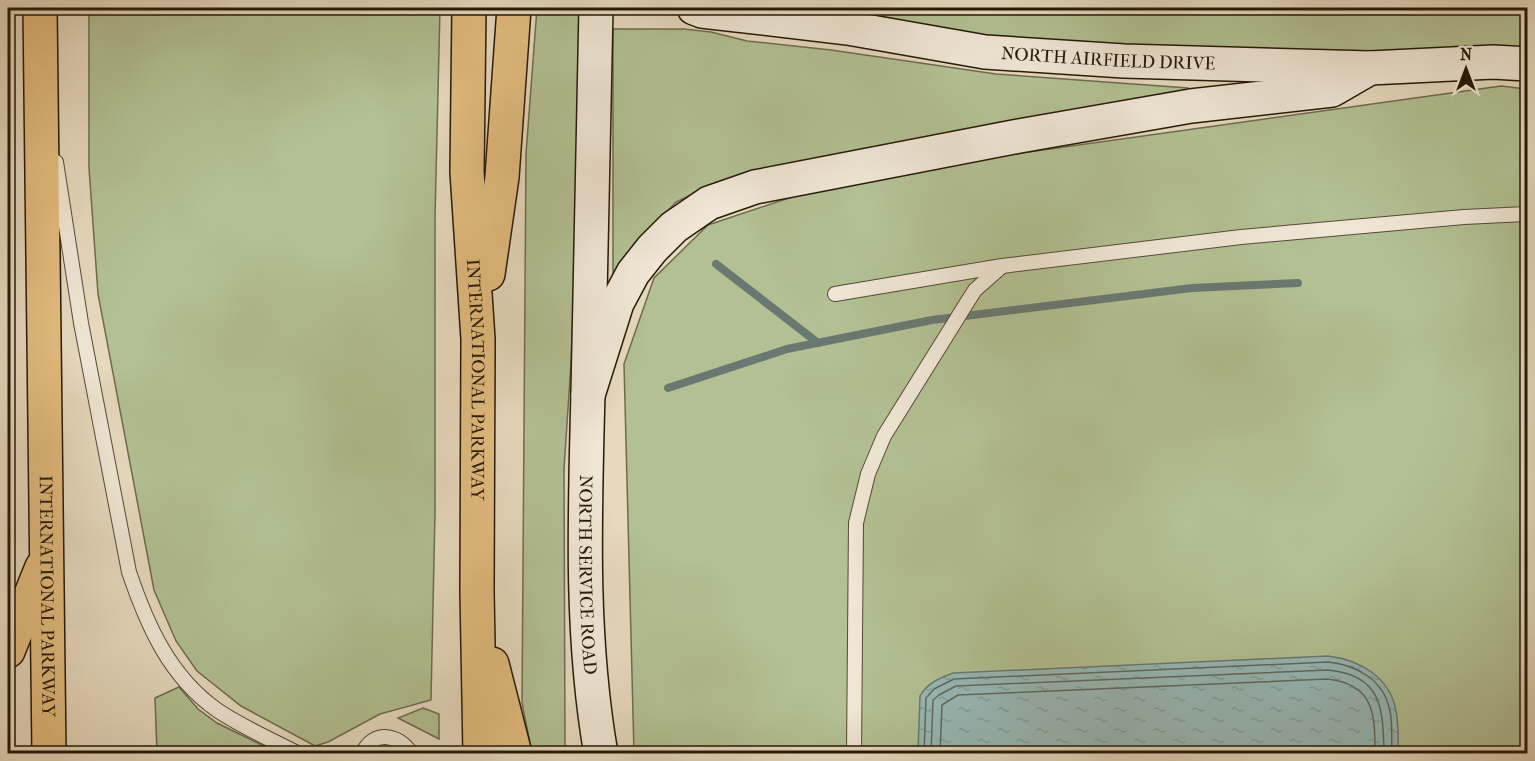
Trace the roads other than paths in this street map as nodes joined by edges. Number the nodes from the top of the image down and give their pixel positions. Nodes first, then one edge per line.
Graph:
1 (40, 8) edge
2 (469, 8) edge
3 (514, 8) edge
4 (596, 8) edge
5 (694, 8) edge
6 (40, 62) junction
7 (1527, 64) edge
8 (1370, 68) junction
9 (1527, 214) edge
10 (1002, 266) junction
11 (835, 294) dead end
12 (478, 339) junction
13 (588, 395) junction
14 (48, 554) junction
15 (477, 607) junction
16 (8, 651) edge
17 (49, 753) edge
18 (299, 753) edge
19 (362, 753) edge
20 (412, 753) edge
21 (480, 753) edge
22 (515, 753) edge
23 (601, 753) edge
24 (854, 753) edge

1 - 6 highway, INTERNATIONAL PARKWAY
2 - 12 highway, INTERNATIONAL PARKWAY
3 - 12 highway
4 - 13 main road, NORTH SERVICE ROAD
5 - 8 main road, NORTH AIRFIELD DRIVE
6 - 14 highway, INTERNATIONAL PARKWAY
6 - 18 lane
7 - 8 main road, NORTH AIRFIELD DRIVE
8 - 13 main road
9 - 10 lane
10 - 11 lane
10 - 24 lane
12 - 15 highway, INTERNATIONAL PARKWAY
13 - 23 main road, NORTH SERVICE ROAD
14 - 16 highway
14 - 17 highway, INTERNATIONAL PARKWAY
15 - 21 highway, INTERNATIONAL PARKWAY
15 - 22 highway
19 - 20 lane

